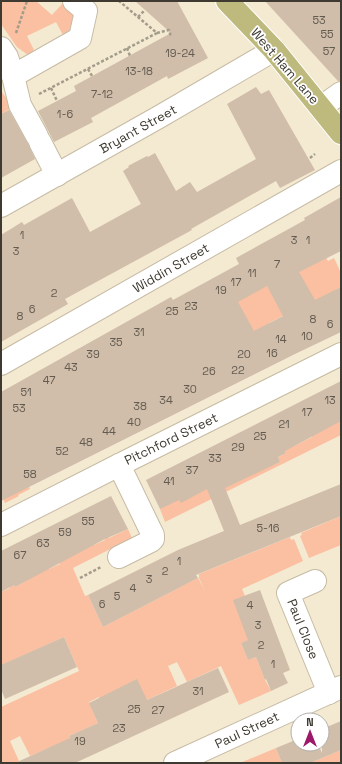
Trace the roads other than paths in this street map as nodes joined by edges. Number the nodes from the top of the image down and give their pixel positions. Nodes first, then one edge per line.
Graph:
1 (74, 1) edge
2 (227, 1) edge
3 (274, 50) junction
4 (7, 61) edge
5 (341, 93) edge
6 (321, 107) junction
7 (341, 133) edge
8 (341, 171) edge
9 (57, 175) junction
10 (1, 206) edge
11 (341, 354) edge
12 (1, 364) edge
13 (119, 465) junction
14 (1, 526) edge
15 (119, 557) dead end
16 (315, 581) dead end
17 (335, 690) edge
18 (175, 763) edge

1 - 4 street
2 - 3 main road, West Ham Lane
3 - 6 main road, West Ham Lane
3 - 9 street, Bryant Street
4 - 9 street
5 - 6 street
6 - 7 main road, West Ham Lane
8 - 12 street, Widdin Street
9 - 10 street, Bryant Street
11 - 13 street, Pitchford Street
13 - 14 street, Pitchford Street
13 - 15 street
16 - 17 street, Paul Close
17 - 18 street, Paul Street

